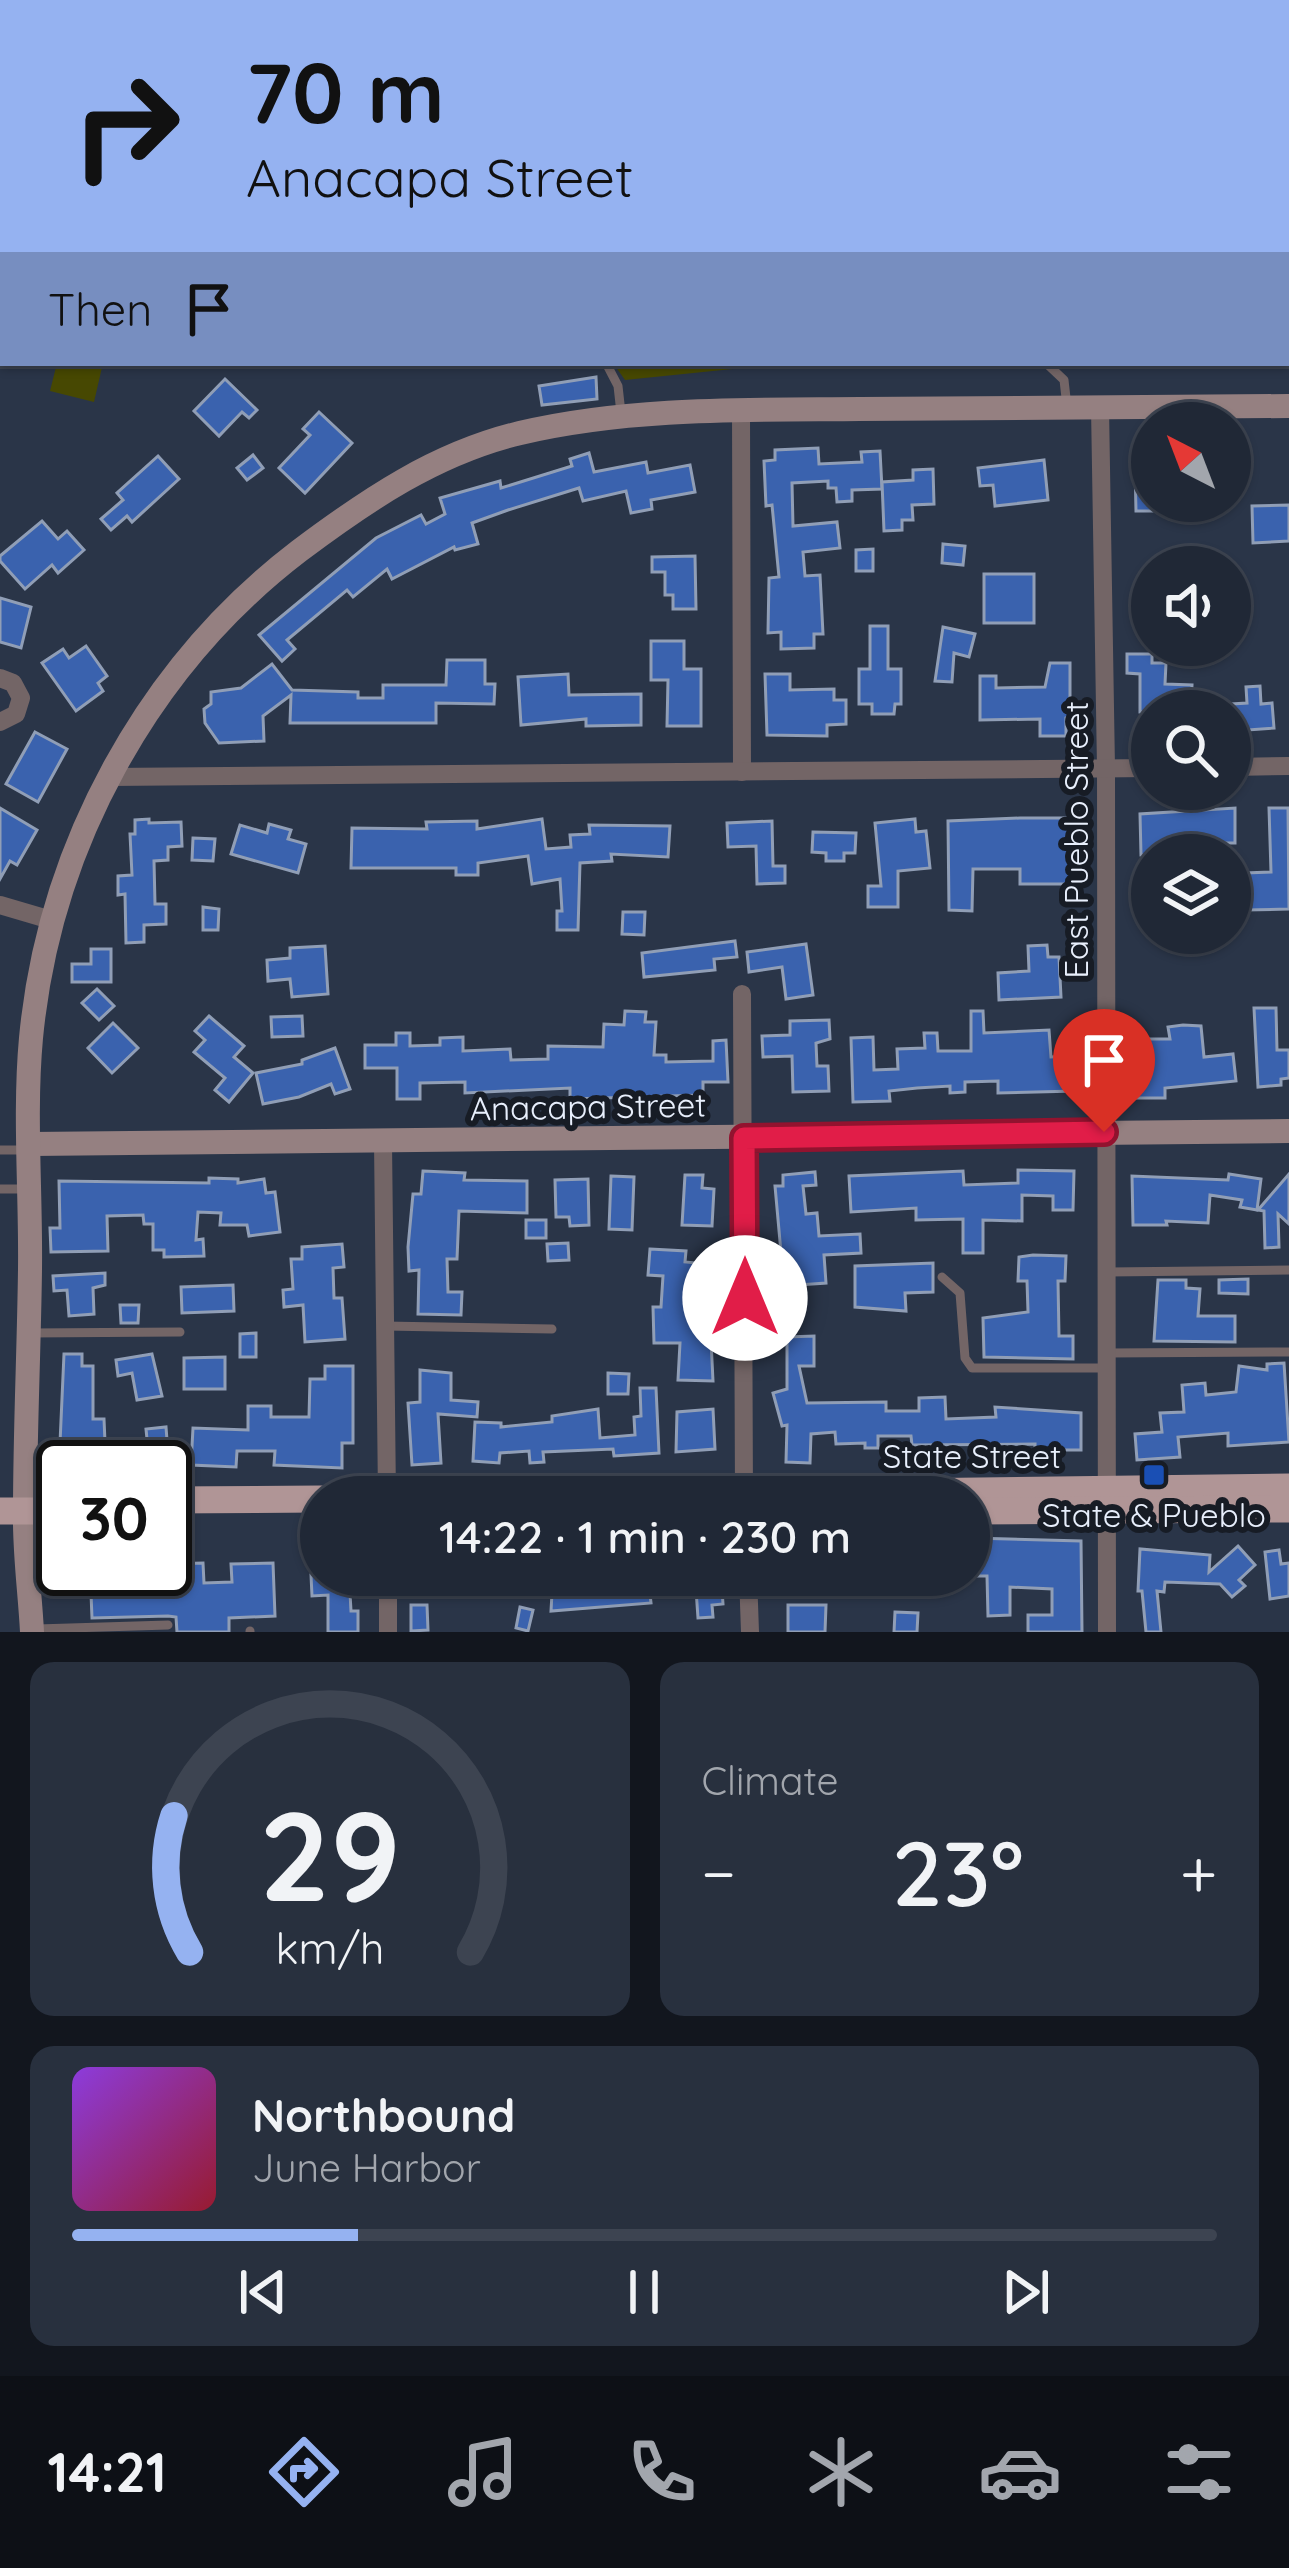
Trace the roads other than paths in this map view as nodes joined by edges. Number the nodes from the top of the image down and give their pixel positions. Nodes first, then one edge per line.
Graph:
1 (608, 366) edge
2 (1049, 366) edge
3 (1289, 406) edge
4 (1067, 407) junction
5 (1100, 407) junction
6 (741, 410) junction
7 (621, 418) junction
8 (0, 678) edge
9 (0, 722) edge
10 (1289, 766) edge
11 (1251, 767) edge
12 (1106, 768) junction
13 (1131, 768) edge
14 (742, 772) junction
15 (109, 776) junction
16 (0, 905) edge
17 (51, 920) junction
18 (742, 994) dead end
19 (1289, 1131) edge
20 (1104, 1132) junction
21 (744, 1138) junction
22 (383, 1142) junction
23 (31, 1147) junction
24 (0, 1150) edge
25 (0, 1189) edge
26 (31, 1190) junction
27 (1289, 1270) edge
28 (1106, 1272) junction
29 (942, 1277) dead end
30 (385, 1326) junction
31 (552, 1329) dead end
32 (180, 1331) dead end
33 (29, 1334) junction
34 (1289, 1352) edge
35 (1106, 1360) junction
36 (36, 1447) edge
37 (387, 1476) edge
38 (744, 1476) edge
39 (990, 1496) edge
40 (1288, 1498) edge
41 (1106, 1500) junction
42 (300, 1501) edge
43 (192, 1505) edge
44 (209, 1508) junction
45 (990, 1509) edge
46 (192, 1511) edge
47 (300, 1514) edge
48 (36, 1571) edge
49 (388, 1596) edge
50 (749, 1596) edge
51 (168, 1625) dead end
52 (32, 1631) edge
53 (388, 1632) edge
54 (750, 1632) edge
55 (1107, 1632) edge

1 - 7 lane
2 - 4 lane
3 - 5 street
4 - 5 street
4 - 6 street
5 - 12 street, East Pueblo Street
6 - 7 street
6 - 14 street
7 - 15 street
8 - 9 street
10 - 11 street
12 - 13 street
12 - 14 street
12 - 20 street, East Pueblo Street
14 - 15 street
15 - 17 street
16 - 17 street
17 - 23 street
18 - 21 street
19 - 20 street, Anacapa Street
20 - 21 street, Anacapa Street
20 - 28 street, East Pueblo Street
21 - 22 street, Anacapa Street
21 - 38 street
22 - 23 street, Anacapa Street
22 - 30 street
23 - 24 lane
23 - 26 street
25 - 26 lane
26 - 33 street
27 - 28 lane
28 - 35 street, East Pueblo Street
29 - 35 lane
30 - 31 lane
30 - 37 street
32 - 33 lane
33 - 36 street
34 - 35 lane
35 - 41 street, East Pueblo Street
39 - 41 main road, State Street
40 - 41 main road, State Street
41 - 45 main road, State Street
41 - 55 street, East Pueblo Street
42 - 44 main road
43 - 44 main road
44 - 46 main road
44 - 47 main road
48 - 52 street
49 - 53 street
50 - 54 street
51 - 52 lane

